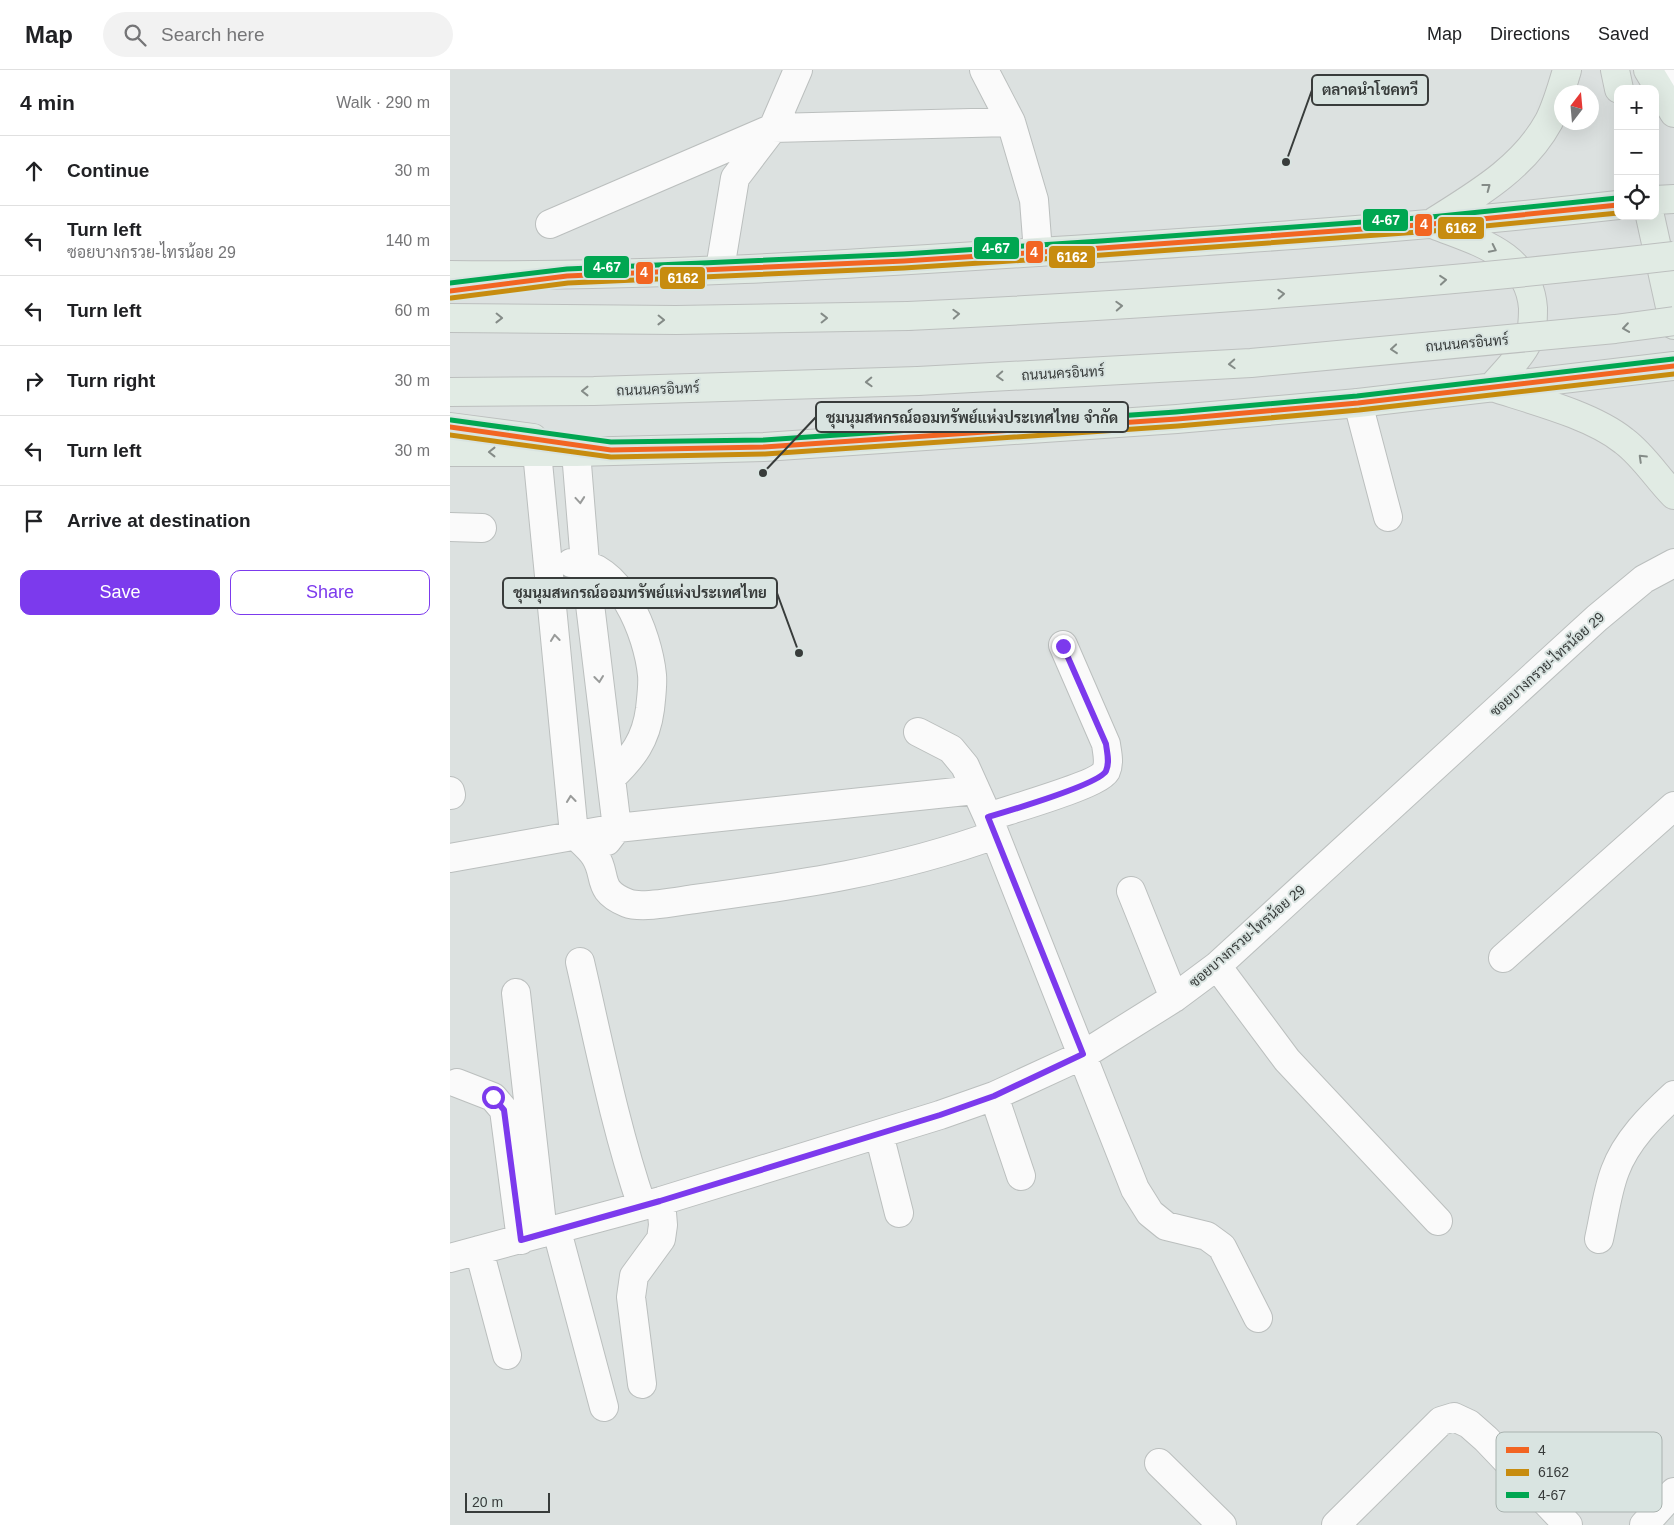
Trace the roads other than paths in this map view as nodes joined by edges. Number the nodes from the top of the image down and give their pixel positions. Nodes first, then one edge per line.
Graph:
1 (798, 70) edge
2 (984, 70) edge
3 (1567, 70) edge
4 (1615, 70) edge
5 (1619, 85) edge
6 (1011, 122) junction
7 (774, 128) junction
8 (1674, 199) edge
9 (1659, 200) edge
10 (1614, 204) edge
11 (1651, 220) edge
12 (550, 224) dead end
13 (1432, 224) junction
14 (1038, 252) junction
15 (1674, 256) edge
16 (720, 269) junction
17 (450, 274) edge
18 (567, 276) junction
19 (450, 291) edge
20 (450, 318) edge
21 (1674, 321) edge
22 (1674, 325) edge
23 (1674, 366) edge
24 (1492, 386) junction
25 (450, 392) edge
26 (1358, 403) junction
27 (450, 427) edge
28 (611, 450) junction
29 (450, 452) edge
30 (537, 452) junction
31 (576, 452) junction
32 (1674, 495) edge
33 (1388, 517) dead end
34 (450, 527) edge
35 (482, 528) dead end
36 (585, 562) junction
37 (1674, 563) edge
38 (547, 564) junction
39 (1063, 646) dead end
40 (918, 732) dead end
41 (612, 778) junction
42 (976, 790) junction
43 (1674, 806) edge
44 (991, 826) junction
45 (617, 828) junction
46 (574, 834) junction
47 (596, 857) junction
48 (450, 858) edge
49 (1131, 892) dead end
50 (1503, 958) dead end
51 (580, 962) dead end
52 (1217, 966) junction
53 (516, 993) dead end
54 (1174, 998) junction
55 (1083, 1054) junction
56 (457, 1084) dead end
57 (1674, 1095) edge
58 (994, 1096) junction
59 (879, 1134) junction
60 (1020, 1176) dead end
61 (651, 1204) junction
62 (899, 1213) dead end
63 (1438, 1221) dead end
64 (540, 1235) junction
65 (1599, 1239) dead end
66 (479, 1250) junction
67 (450, 1258) edge
68 (1258, 1318) dead end
69 (507, 1355) dead end
70 (642, 1384) dead end
71 (604, 1407) dead end
72 (1496, 1449) edge
73 (1159, 1463) dead end
74 (1674, 1492) edge
75 (1662, 1505) edge
76 (1556, 1512) edge
77 (1656, 1512) edge
78 (1222, 1525) edge
79 (1336, 1525) edge
80 (1568, 1525) edge
81 (1644, 1525) edge

1 - 7 street
2 - 6 street
13 -> 3 main road
4 - 5 main road
6 - 7 street
6 - 14 street
7 - 12 street
7 - 16 street
8 - 9 main road
10 - 13 main road
11 - 22 main road
13 - 14 main road
13 -> 24 main road
14 - 16 main road
20 -> 15 main road, bridge
16 - 18 main road
17 - 18 main road
18 - 19 main road
21 -> 25 main road, ถนนนครอินทร์, bridge
23 - 24 main road
24 - 26 main road
32 -> 24 main road
26 - 28 main road
26 - 33 street
27 - 28 main road
28 - 31 main road
30 -> 29 main road
30 - 31 main road
30 - 38 street
31 -> 36 street
34 - 35 street
36 - 38 street
36 -> 41 street
36 - 41 street
37 - 52 street, ซอยบางกรวย-ไทรน้อย 29
46 -> 38 street
39 - 44 street
40 - 42 street
41 - 45 street
42 - 44 street
42 - 45 street
43 - 50 street
44 - 47 street
44 - 55 street
45 - 46 street
45 - 47 street
46 - 47 street
46 - 48 street
49 - 54 street
51 - 61 street
52 - 54 street, ซอยบางกรวย-ไทรน้อย 29
52 - 63 street
53 - 64 street
54 - 55 street, ซอยบางกรวย-ไทรน้อย 29
55 - 58 street, ซอยบางกรวย-ไทรน้อย 29
55 - 68 street
56 - 64 street
57 - 65 street
58 - 59 street, ซอยบางกรวย-ไทรน้อย 29
58 - 60 street
59 - 61 street, ซอยบางกรวย-ไทรน้อย 29
59 - 62 street
61 - 64 street, ซอยบางกรวย-ไทรน้อย 29
61 - 70 street
64 - 66 street, ซอยบางกรวย-ไทรน้อย 29
64 - 71 street
66 - 67 street, ซอยบางกรวย-ไทรน้อย 29
66 - 69 street
72 - 79 street
73 - 78 street
74 - 75 street
76 - 80 street
77 - 81 street

